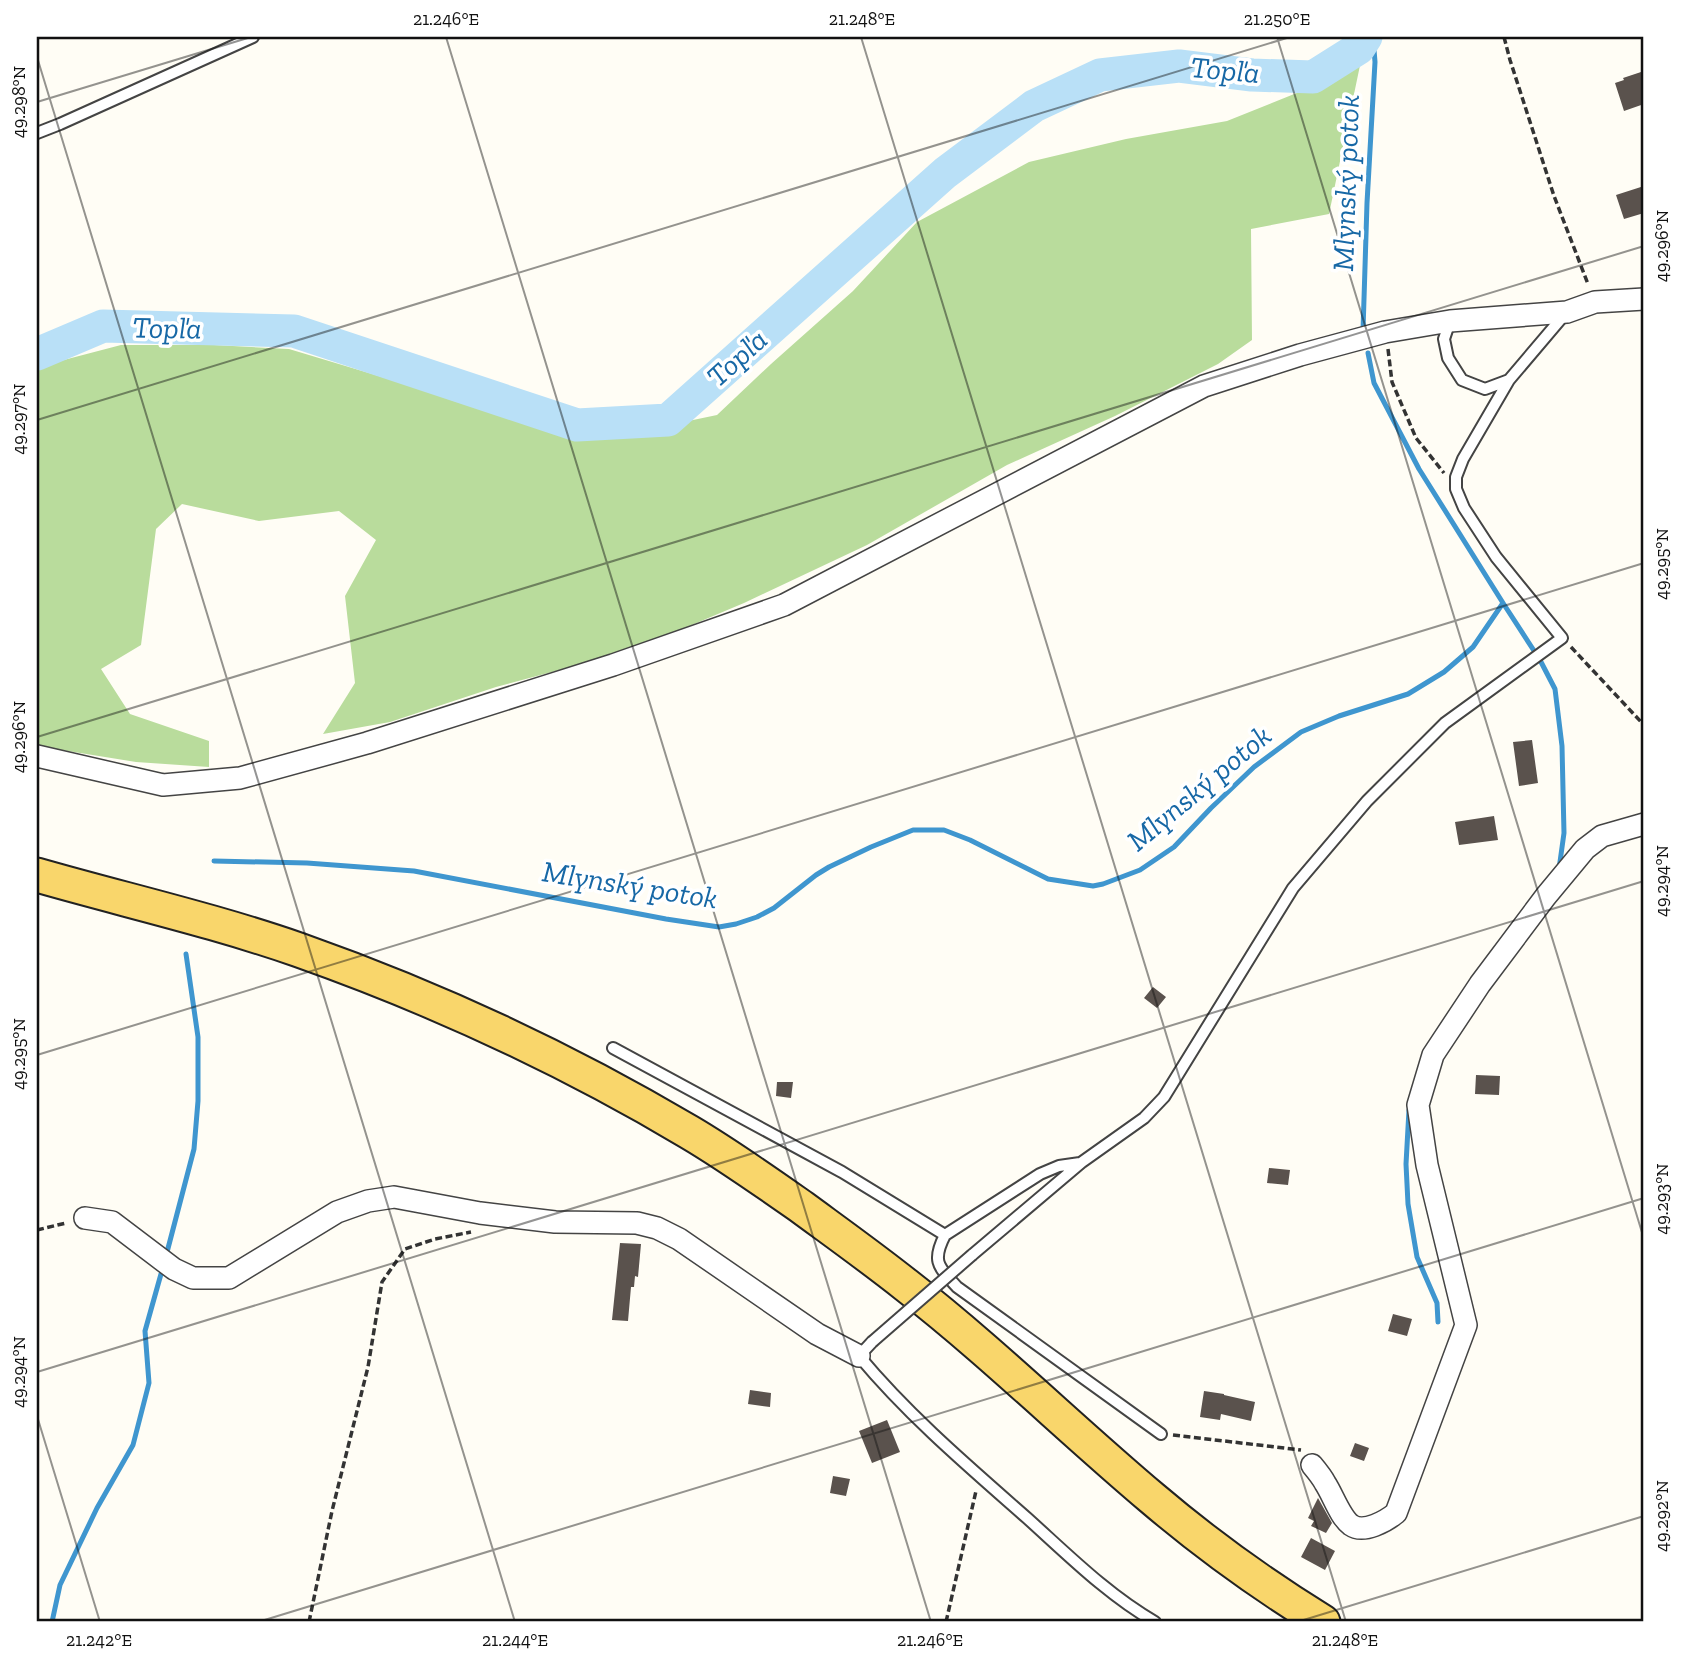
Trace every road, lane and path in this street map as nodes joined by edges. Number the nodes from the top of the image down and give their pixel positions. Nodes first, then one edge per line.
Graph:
1 (253, 37) edge
2 (1504, 37) edge
3 (37, 133) edge
4 (1644, 299) edge
5 (1595, 302) junction
6 (1567, 312) junction
7 (1450, 321) junction
8 (1372, 336) junction
9 (1509, 380) junction
10 (1456, 489) junction
11 (1562, 638) junction
12 (1644, 725) edge
13 (37, 757) edge
14 (1644, 824) edge
15 (37, 876) edge
16 (613, 1048) dead end
17 (1082, 1162) junction
18 (85, 1218) joint
19 (37, 1228) edge
20 (476, 1230) dead end
21 (945, 1235) junction
22 (866, 1349) junction
23 (1161, 1434) joint
24 (1312, 1465) joint
25 (972, 1469) junction
26 (309, 1622) edge
27 (946, 1622) edge
28 (1155, 1622) edge
29 (1323, 1622) edge

1 - 3 lane
2 - 5 path
4 - 5 street
5 - 6 street
6 - 7 street
6 - 9 lane
7 - 8 street
7 - 9 lane
8 - 10 path
8 - 13 street
9 - 10 lane
10 - 11 lane
11 - 12 path
11 - 17 lane
14 - 24 street
15 - 29 main road
16 - 21 lane
17 - 21 lane
17 - 22 lane, bridge
18 - 19 path
18 - 22 street
20 - 26 path
21 - 23 lane
22 - 25 lane
23 - 24 path
25 - 27 path
25 - 28 lane

